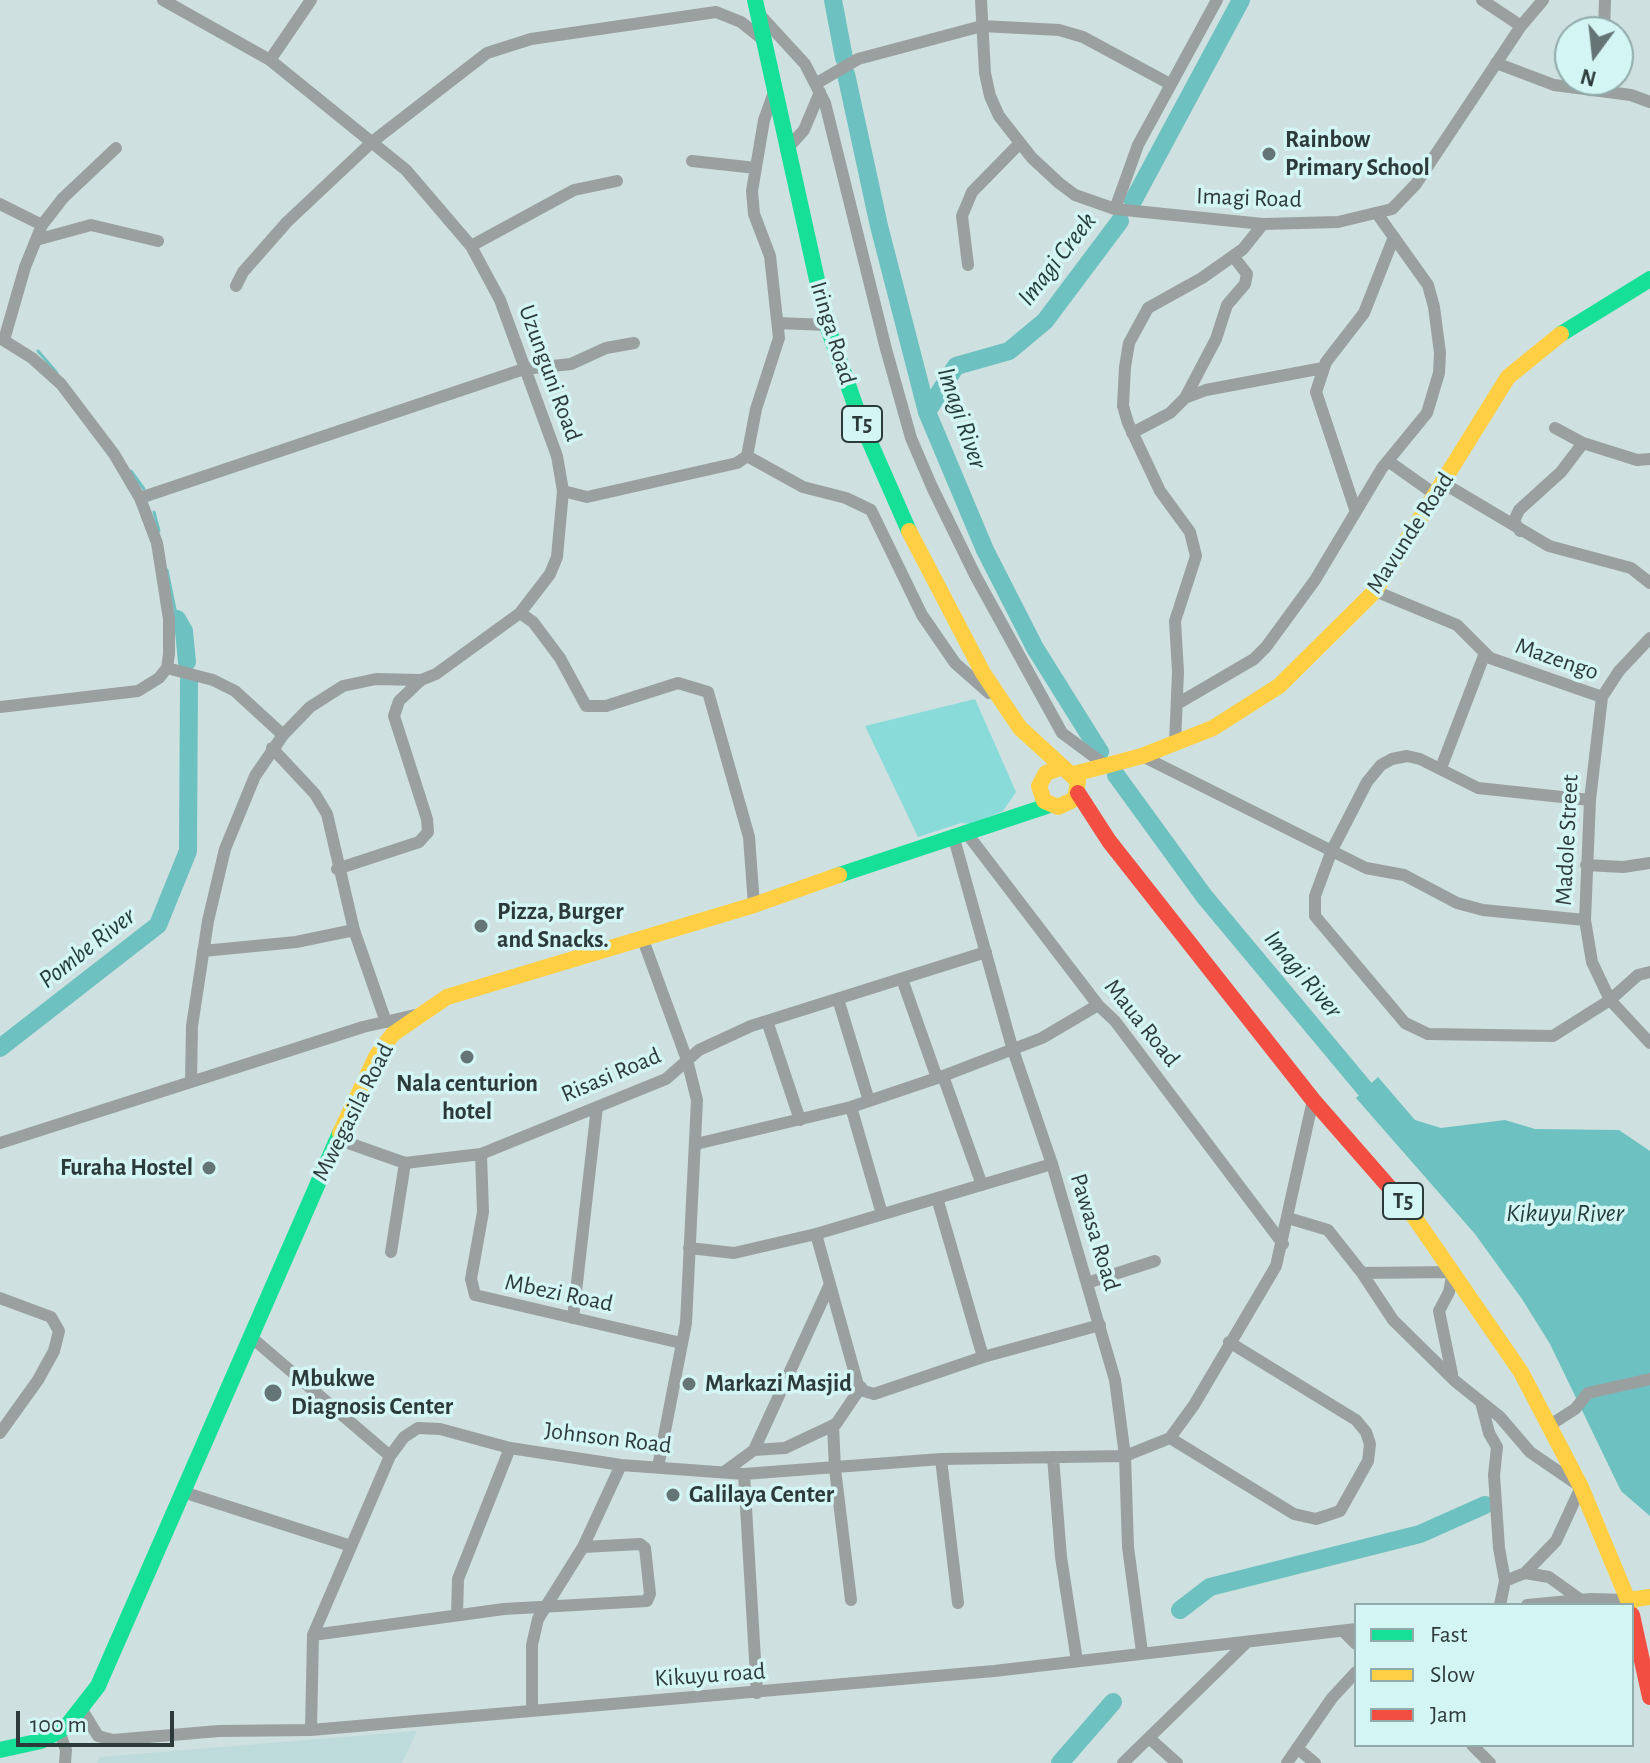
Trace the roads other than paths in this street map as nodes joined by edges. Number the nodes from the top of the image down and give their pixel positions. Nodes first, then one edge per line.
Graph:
1 (163, 0) edge
2 (311, 0) edge
3 (981, 0) edge
4 (1217, 0) edge
5 (1482, 0) edge
6 (1543, 0) edge
7 (718, 6) edge
8 (756, 7) edge
9 (982, 26) junction
10 (1521, 26) junction
11 (763, 40) junction
12 (270, 60) junction
13 (1496, 63) junction
14 (1170, 84) junction
15 (1554, 85) edge
16 (818, 87) junction
17 (774, 94) junction
18 (372, 142) junction
19 (1020, 143) junction
20 (116, 148) dead end
21 (786, 150) junction
22 (692, 161) dead end
23 (756, 168) junction
24 (617, 181) dead end
25 (0, 204) edge
26 (1115, 209) junction
27 (1378, 215) junction
28 (1263, 224) junction
29 (42, 225) junction
30 (1394, 237) junction
31 (36, 240) junction
32 (158, 241) dead end
33 (471, 246) junction
34 (1233, 256) junction
35 (968, 265) dead end
36 (1650, 279) edge
37 (236, 286) dead end
38 (778, 323) junction
39 (827, 325) junction
40 (2, 339) edge
41 (634, 343) dead end
42 (1323, 368) junction
43 (524, 369) junction
44 (1185, 398) junction
45 (1555, 428) dead end
46 (1132, 433) junction
47 (1583, 443) junction
48 (747, 456) junction
49 (1650, 459) edge
50 (1388, 461) junction
51 (1440, 489) junction
52 (563, 491) junction
53 (140, 498) junction
54 (1355, 509) junction
55 (1520, 532) junction
56 (1650, 583) edge
57 (1375, 591) junction
58 (520, 613) junction
59 (1650, 638) edge
60 (1485, 653) junction
61 (167, 668) junction
62 (421, 680) junction
63 (1602, 697) junction
64 (1004, 703) junction
65 (1177, 704) junction
66 (0, 707) edge
67 (1020, 728) junction
68 (283, 735) junction
69 (1175, 743) junction
70 (272, 748) junction
71 (1142, 756) junction
72 (1108, 767) junction
73 (1441, 768) junction
74 (1073, 781) junction
75 (1040, 783) junction
76 (1590, 800) junction
77 (1054, 806) junction
78 (1015, 814) junction
79 (959, 833) junction
80 (1109, 841) junction
81 (1332, 850) junction
82 (1650, 863) edge
83 (1586, 865) junction
84 (337, 869) junction
85 (754, 905) junction
86 (1585, 920) junction
87 (354, 930) junction
88 (642, 937) junction
89 (203, 951) junction
90 (986, 952) junction
91 (1650, 972) edge
92 (902, 979) junction
93 (838, 999) junction
94 (1610, 1000) junction
95 (1098, 1005) junction
96 (418, 1014) junction
97 (767, 1021) junction
98 (386, 1022) junction
99 (1650, 1043) edge
100 (1012, 1047) junction
101 (687, 1060) junction
102 (940, 1077) junction
103 (191, 1082) junction
104 (1313, 1100) junction
105 (869, 1101) junction
106 (597, 1107) junction
107 (851, 1107) junction
108 (800, 1120) junction
109 (337, 1139) junction
110 (0, 1143) edge
111 (696, 1144) junction
112 (481, 1154) junction
113 (405, 1163) junction
114 (1052, 1164) junction
115 (982, 1185) junction
116 (937, 1198) junction
117 (882, 1214) junction
118 (1288, 1218) junction
119 (816, 1234) junction
120 (1283, 1244) junction
121 (689, 1248) junction
122 (391, 1252) dead end
123 (1155, 1261) dead end
124 (1453, 1272) junction
125 (1362, 1273) junction
126 (1087, 1283) junction
127 (830, 1284) junction
128 (0, 1298) edge
129 (573, 1318) junction
130 (1100, 1325) junction
131 (251, 1337) junction
132 (1229, 1342) junction
133 (681, 1343) junction
134 (983, 1357) junction
135 (1650, 1379) edge
136 (1455, 1381) junction
137 (861, 1387) junction
138 (1481, 1402) junction
139 (833, 1425) junction
140 (1550, 1425) junction
141 (0, 1433) edge
142 (1170, 1438) junction
143 (510, 1448) junction
144 (754, 1450) junction
145 (390, 1456) junction
146 (1125, 1456) junction
147 (1053, 1457) junction
148 (941, 1459) junction
149 (621, 1465) junction
150 (658, 1467) junction
151 (835, 1469) junction
152 (724, 1472) junction
153 (744, 1474) junction
154 (1581, 1487) junction
155 (183, 1492) junction
156 (351, 1546) junction
157 (583, 1547) junction
158 (1525, 1573) junction
159 (1505, 1581) junction
160 (851, 1600) dead end
161 (1581, 1600) junction
162 (958, 1603) dead end
163 (1500, 1603) edge
164 (1549, 1603) edge
165 (1602, 1603) edge
166 (1628, 1603) edge
167 (548, 1606) junction
168 (457, 1615) junction
169 (1634, 1625) edge
170 (1349, 1630) edge
171 (313, 1635) junction
172 (1247, 1642) junction
173 (1142, 1652) junction
174 (1077, 1661) junction
175 (1354, 1674) edge
176 (757, 1693) junction
177 (1650, 1697) edge
178 (82, 1710) junction
179 (532, 1710) junction
180 (311, 1730) junction
181 (59, 1731) junction
182 (1149, 1738) junction
183 (1474, 1747) edge
184 (1297, 1748) junction
185 (0, 1750) edge
186 (65, 1763) edge
187 (1123, 1763) edge
188 (1177, 1763) edge
189 (1287, 1763) edge
190 (1315, 1763) edge
191 (1490, 1763) edge

1 - 12 street, Uzunguni Road
2 - 12 street
3 - 9 street, Imagi Road
4 - 14 street
5 - 10 street
6 - 10 street, Imagi Road
7 - 11 street
7 - 18 street
8 - 11 main road, Iringa Road / T5
8 - 16 street
9 - 14 street
9 - 16 street
9 - 19 street, Imagi Road
10 - 13 street, Imagi Road
11 - 17 main road, Iringa Road / T5
12 - 18 street, Uzunguni Road
13 - 15 street
13 - 27 street, Imagi Road
14 - 26 street
16 - 21 street
16 - 72 street
17 - 21 main road, Iringa Road / T5
17 - 23 street
18 - 33 street, Uzunguni Road
18 - 37 street
19 - 26 street, Imagi Road
19 - 35 street
20 - 29 street
21 - 39 main road, Iringa Road / T5
22 - 23 street
23 - 38 street
24 - 33 street
25 - 29 street
26 - 28 street, Imagi Road
27 - 28 street, Imagi Road
27 - 30 street
28 - 34 street
29 - 31 street
30 - 42 street
30 - 50 street
31 - 32 street
31 - 40 street
33 - 43 street, Uzunguni Road
34 - 44 street
34 - 46 street
36 - 51 main road, Mavunde Road
38 - 39 street
38 - 48 street
39 - 64 main road, Iringa Road / T5
40 - 53 street
41 - 43 street
42 - 44 street
42 - 54 street
43 - 52 street, Uzunguni Road
43 - 53 street
44 - 46 street
45 - 47 street
46 - 65 street
47 - 49 street
47 - 55 street
48 - 52 street
48 - 64 street
50 - 51 street
50 - 54 street
51 - 55 street
51 - 57 main road, Mavunde Road
52 - 58 street, Uzunguni Road
53 - 61 street
54 - 65 street
55 - 56 street
57 - 60 street, Mazengo
57 - 69 main road, Mavunde Road
58 - 62 street, Uzunguni Road
58 - 85 street
59 - 63 street, Madole Street
60 - 63 street, Mazengo
60 - 73 street
61 - 66 street
61 - 68 street
62 - 68 street, Uzunguni Road
62 - 84 street
63 - 76 street, Madole Street
64 - 67 main road, Iringa Road / T5
65 - 69 street
67 - 74 main road, T5
67 - 75 main road, T5
68 - 70 street, Uzunguni Road
69 - 71 main road, Mavunde Road
70 - 84 street
70 - 89 street, Uzunguni Road
71 - 72 main road, Mavunde Road
71 - 81 street
72 - 74 main road, Mavunde Road
73 - 76 street
73 - 81 street
74 - 75 main road
74 - 77 main road
74 - 80 main road, T5
75 - 77 main road, T5
75 - 78 main road
76 - 83 street, Madole Street
77 - 78 main road, Mwegasila Road
77 - 80 main road, T5
78 - 79 main road, Mwegasila Road
79 - 85 main road, Mwegasila Road
79 - 90 street, Pawasa Road
79 - 95 street, Maua Road
80 - 104 main road, T5
81 - 86 street
81 - 94 street
82 - 83 street
83 - 86 street, Madole Street
84 - 87 street
85 - 88 main road, Mwegasila Road
86 - 94 street, Madole Street
87 - 89 street
87 - 98 street
88 - 96 main road, Mwegasila Road
88 - 101 street
89 - 103 street, Uzunguni Road
90 - 92 street, Risasi Road
90 - 100 street, Pawasa Road
91 - 94 street
92 - 93 street, Risasi Road
92 - 102 street
93 - 97 street, Risasi Road
93 - 105 street
94 - 99 street, Madole Street
95 - 100 street
95 - 120 street, Maua Road
96 - 98 street
96 - 109 main road, Mwegasila Road
97 - 101 street, Risasi Road
97 - 108 street
98 - 103 street
100 - 102 street
100 - 114 street, Pawasa Road
101 - 106 street, Risasi Road
101 - 111 street
102 - 105 street
102 - 115 street
103 - 110 street
104 - 118 street
104 - 124 main road, T5
105 - 107 street
106 - 112 street, Risasi Road
106 - 129 street
107 - 108 street
107 - 117 street
108 - 111 street
109 - 113 street, Risasi Road
109 - 131 main road, Mwegasila Road
111 - 121 street
112 - 113 street, Risasi Road
112 - 129 street, Mbezi Road
113 - 122 street
114 - 115 street
114 - 126 street, Pawasa Road
115 - 116 street
116 - 117 street
116 - 134 street
117 - 119 street
118 - 120 street
118 - 125 street
119 - 121 street
119 - 127 street
120 - 132 street
121 - 133 street
123 - 126 street
124 - 125 street
124 - 136 street
124 - 140 main road, T5
125 - 136 street
126 - 130 street, Pawasa Road
127 - 137 street
127 - 144 street
128 - 141 street
129 - 133 street, Mbezi Road
130 - 134 street
130 - 146 street, Pawasa Road
131 - 145 street
131 - 155 main road, Mwegasila Road
132 - 142 street
132 - 142 street
133 - 150 street
134 - 137 street
135 - 140 street
136 - 138 street
137 - 139 street
138 - 154 street
138 - 159 street
139 - 144 street
139 - 151 street
140 - 154 main road, T5
142 - 146 street
143 - 145 street, Johnson Road
143 - 149 street, Johnson Road
143 - 168 street
144 - 152 street
145 - 156 street, Johnson Road
146 - 147 street, Johnson Road
146 - 173 street, Pawasa Road
147 - 148 street, Johnson Road
147 - 174 street
148 - 151 street, Johnson Road
148 - 162 street
149 - 150 street, Johnson Road
149 - 157 street
150 - 152 street, Johnson Road
151 - 153 street, Johnson Road
151 - 160 street
152 - 153 street, Johnson Road
153 - 176 street
154 - 158 street
154 - 166 main road, T5
155 - 156 street
155 - 178 main road, Mwegasila Road
156 - 171 street, Johnson Road
157 - 167 street
157 - 167 street
158 - 159 street
158 - 161 street
159 - 163 street
161 - 164 street
161 - 165 street
167 - 168 street
167 - 179 street
168 - 171 street
169 - 177 main road, T5
170 - 172 street, Kikuyu road
171 - 180 street, Johnson Road
172 - 173 street, Kikuyu road
172 - 182 street
173 - 174 street, Kikuyu road
174 - 176 street, Kikuyu road
175 - 184 street
176 - 179 street, Kikuyu road
178 - 180 street, Kikuyu road
178 - 181 main road, Mwegasila Road
179 - 180 street, Kikuyu road
181 - 185 main road, Mwegasila Road
181 - 186 street
182 - 187 street
182 - 188 street
183 - 191 street
184 - 189 street
184 - 190 street

